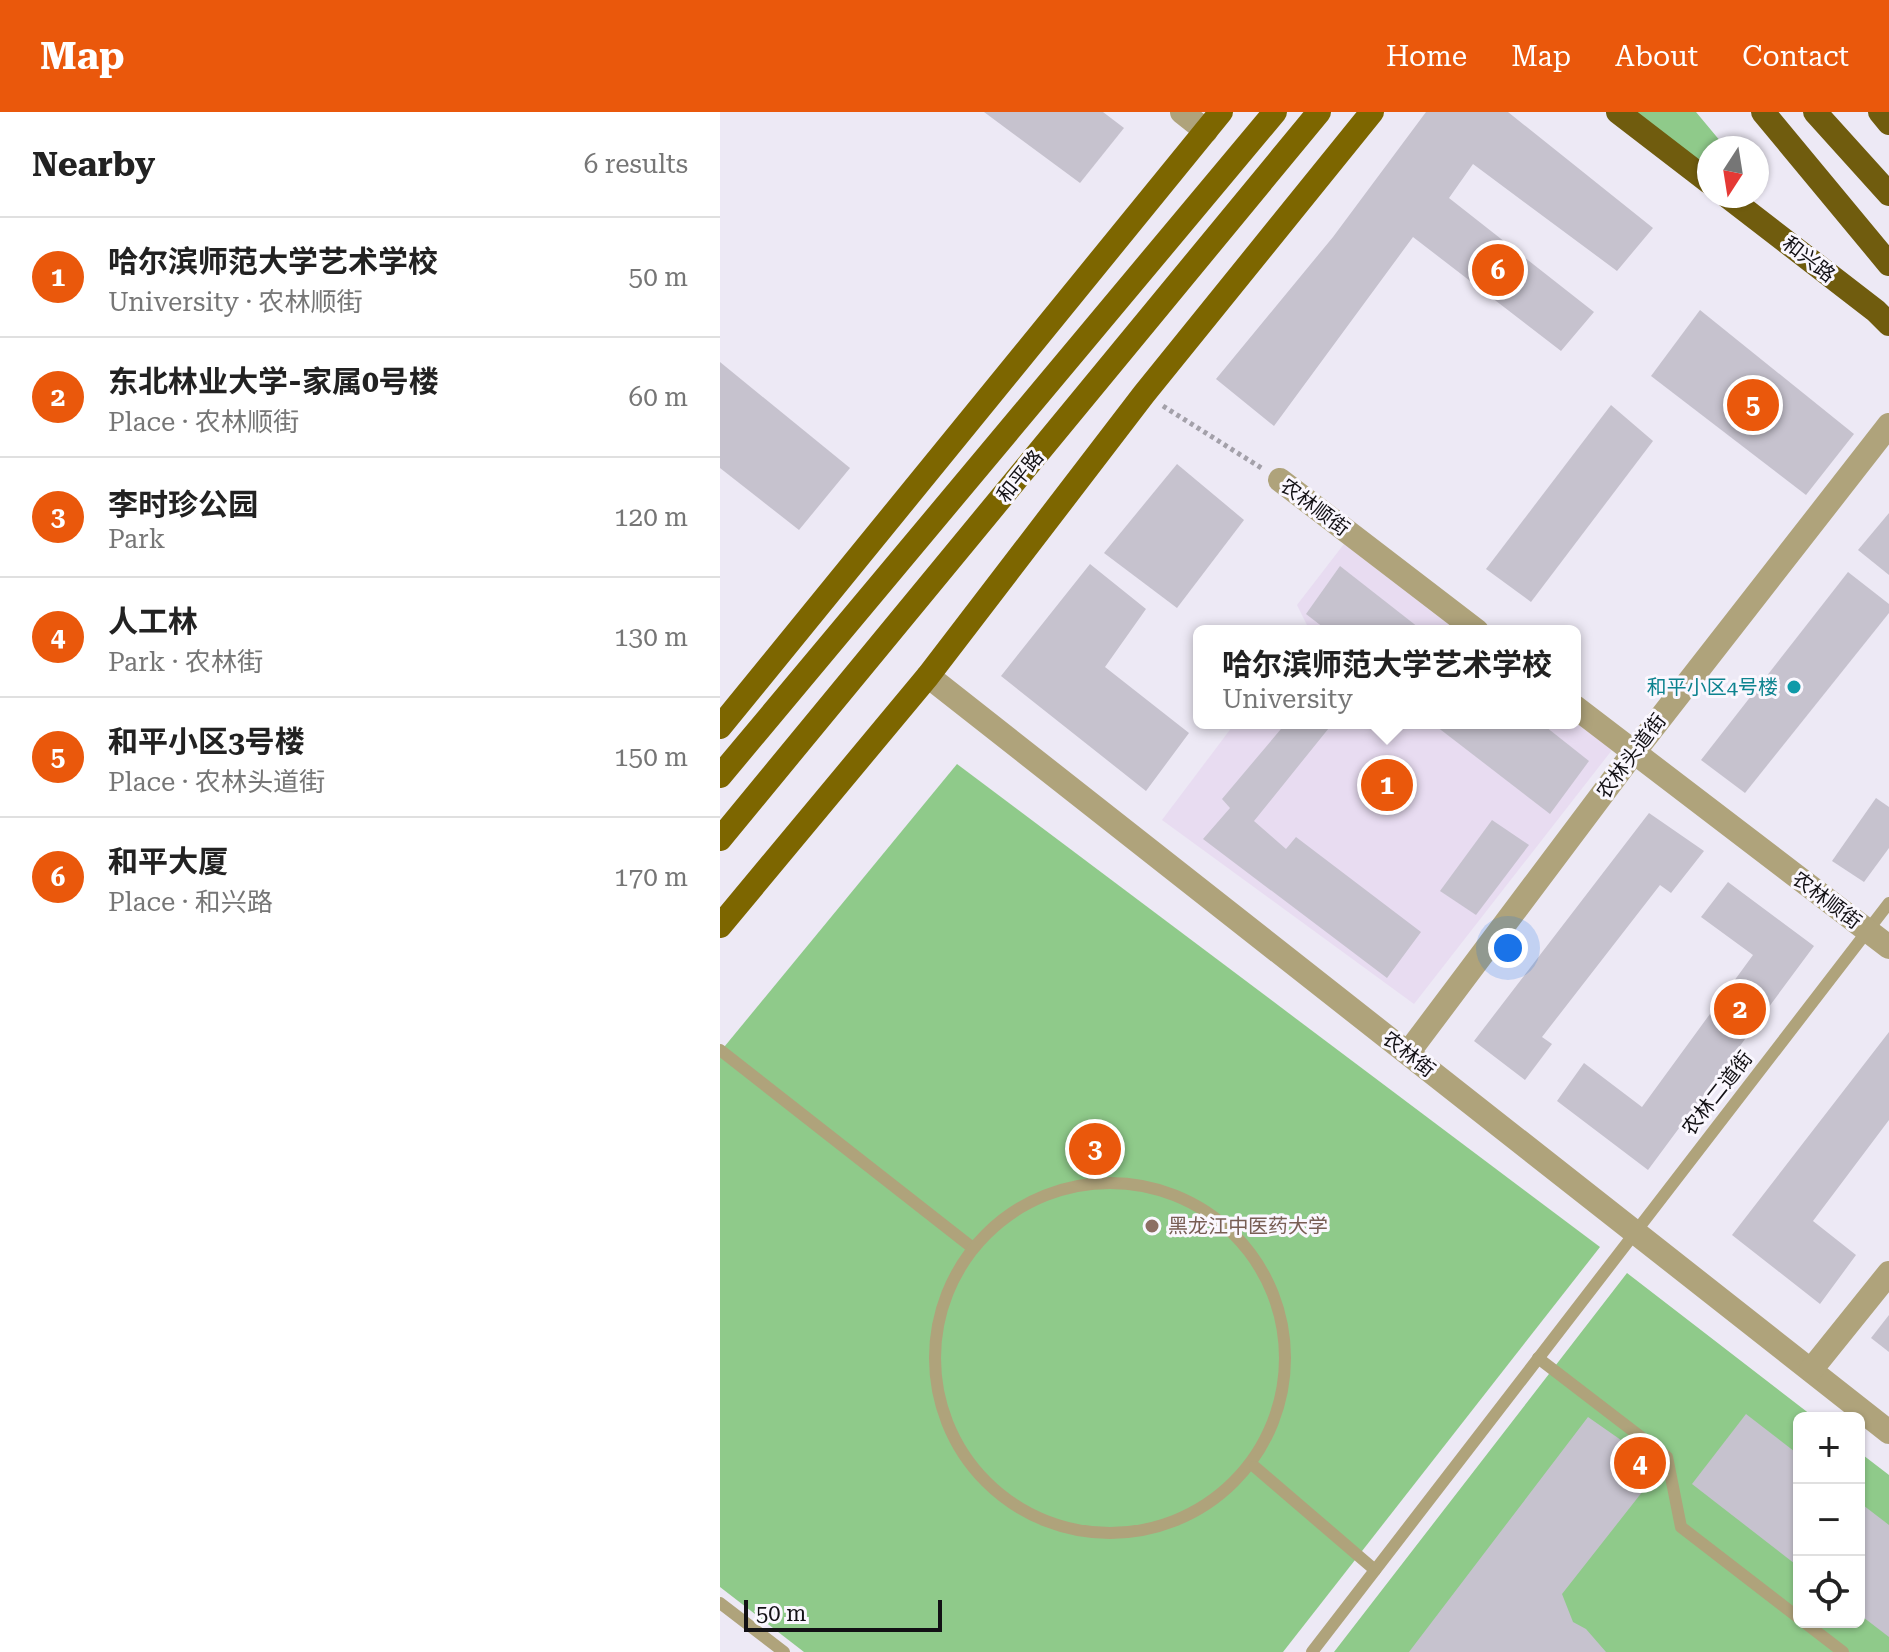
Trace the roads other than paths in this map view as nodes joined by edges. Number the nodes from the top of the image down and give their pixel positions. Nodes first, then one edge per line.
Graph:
1 (1182, 112) edge
2 (1275, 112) edge
3 (1319, 112) edge
4 (1372, 112) edge
5 (1618, 112) edge
6 (1763, 112) edge
7 (1815, 112) edge
8 (1880, 112) edge
9 (1214, 122) edge
10 (1889, 123) edge
11 (1697, 173) edge
12 (1889, 194) edge
13 (1743, 208) edge
14 (1889, 264) edge
15 (1889, 324) edge
16 (1887, 433) edge
17 (1280, 480) road end
18 (1469, 625) edge
19 (928, 676) junction
20 (1581, 712) edge
21 (720, 727) edge
22 (1634, 752) junction
23 (720, 776) edge
24 (720, 839) edge
25 (1889, 903) edge
26 (720, 926) edge
27 (1868, 931) junction
28 (1889, 947) edge
29 (720, 1050) edge
30 (1408, 1053) junction
31 (1635, 1232) junction
32 (969, 1245) junction
33 (1889, 1273) edge
34 (1538, 1358) junction
35 (1811, 1370) junction
36 (1889, 1432) edge
37 (1255, 1467) junction
38 (1375, 1570) junction
39 (720, 1603) edge
40 (1793, 1614) edge
41 (1812, 1628) edge
42 (784, 1652) edge
43 (1312, 1652) edge
44 (1843, 1652) edge

1 - 9 street
2 - 23 main road, 和平路
3 - 24 main road, 和平路
4 - 19 main road
5 - 11 highway
6 - 14 highway
7 - 12 highway
8 - 10 highway
9 - 21 main road
13 - 15 highway, 和兴路
16 - 22 street, 农林头道街
17 - 18 street, 农林顺街
19 - 26 main road
19 - 30 street, 农林街
20 - 22 street, 农林顺街
22 - 27 street, 农林顺街
22 - 30 street, 农林头道街
25 - 27 lane, 农林二道街
27 - 28 street, 农林顺街
27 - 31 lane, 农林二道街
29 - 32 lane
30 - 31 street, 农林街
31 - 34 lane, 农林二道街
31 - 35 street, 农林街
32 - 37 lane
32 - 37 lane
33 - 35 street
34 - 38 lane, 农林二道街
34 - 40 lane
35 - 36 street, 农林街
37 - 38 lane
38 - 43 lane, 农林二道街
39 - 42 lane
41 - 44 lane

